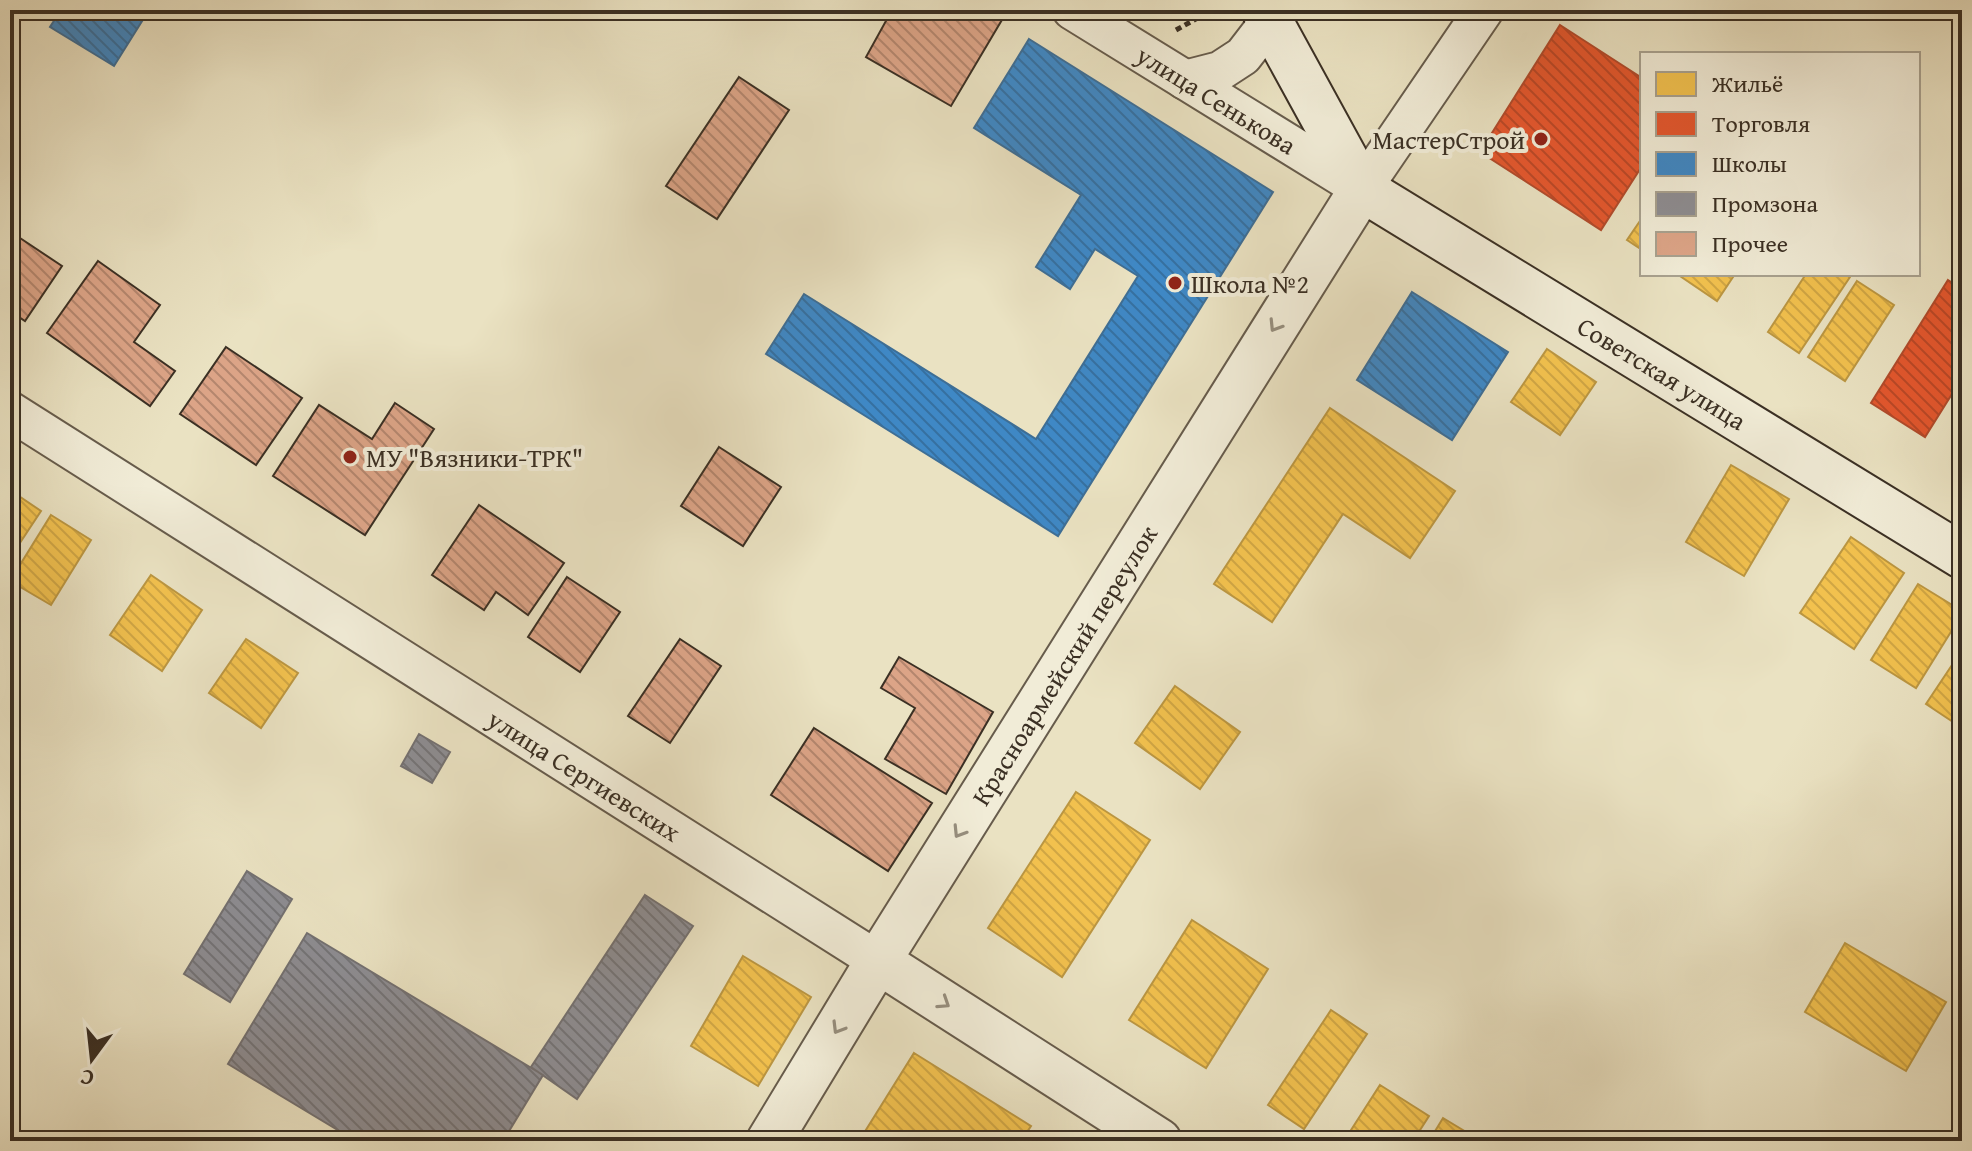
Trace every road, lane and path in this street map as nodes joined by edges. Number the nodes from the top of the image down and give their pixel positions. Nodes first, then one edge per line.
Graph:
1 (1072, 10) edge
2 (1484, 10) edge
3 (1267, 16) edge
4 (1185, 80) junction
5 (1362, 189) junction
6 (10, 411) edge
7 (1962, 556) edge
8 (878, 961) junction
9 (769, 1141) edge
10 (1159, 1141) edge

1 - 4 street, улица Сенькова
2 - 5 street
3 - 4 street
3 - 5 street
4 - 5 street, улица Сенькова
5 - 7 street, Советская улица
5 -> 8 street, Красноармейский переулок
6 - 8 street, улица Сергиевских
8 -> 9 street, Красноармейский переулок
8 -> 10 street, улица Сергиевских

